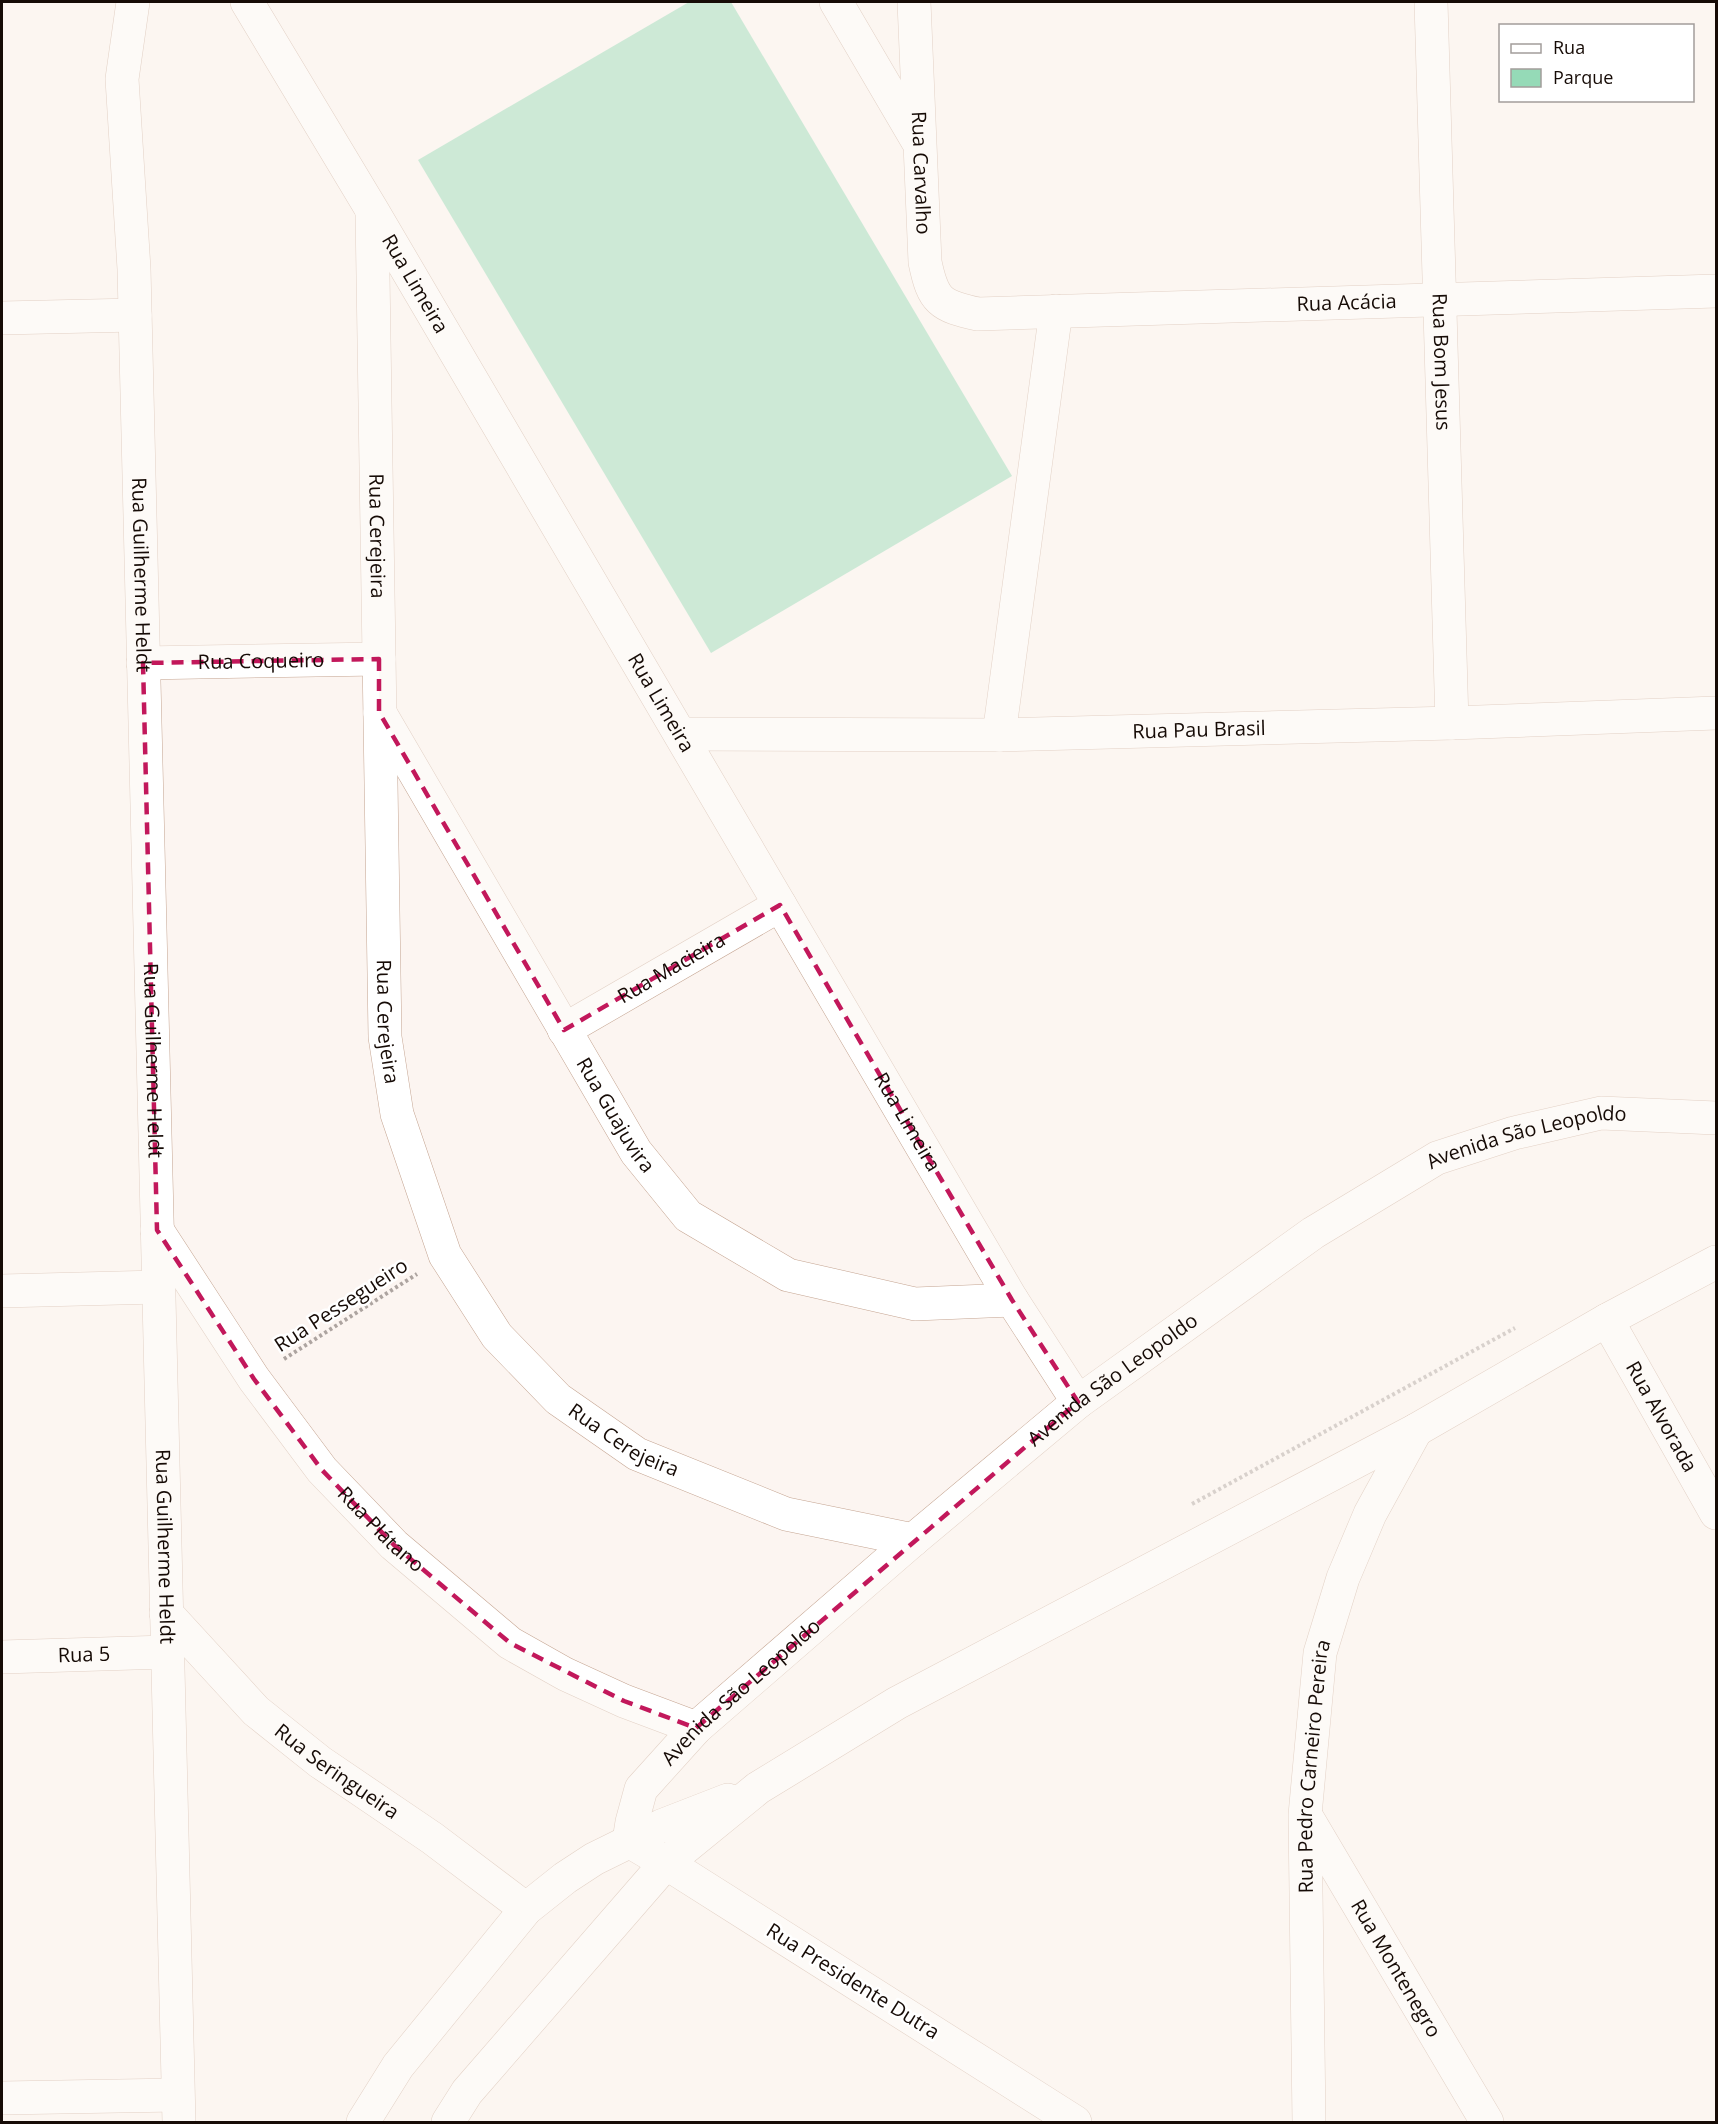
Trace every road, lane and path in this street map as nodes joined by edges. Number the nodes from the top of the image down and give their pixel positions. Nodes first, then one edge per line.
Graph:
1 (133, 2) edge
2 (247, 2) edge
3 (836, 2) edge
4 (914, 2) edge
5 (1431, 2) edge
6 (920, 144) junction
7 (372, 210) junction
8 (1716, 291) edge
9 (1440, 300) junction
10 (1056, 311) junction
11 (978, 314) joint
12 (135, 315) junction
13 (2, 318) edge
14 (379, 659) junction
15 (143, 663) junction
16 (380, 712) junction
17 (1716, 713) edge
18 (1452, 723) junction
19 (681, 734) junction
20 (999, 735) junction
21 (780, 905) junction
22 (564, 1030) junction
23 (1716, 1118) edge
24 (157, 1230) junction
25 (445, 1256) junction
26 (1716, 1262) edge
27 (158, 1287) junction
28 (2, 1291) edge
29 (1012, 1300) junction
30 (1607, 1320) junction
31 (254, 1379) junction
32 (1078, 1402) junction
33 (1416, 1430) junction
34 (1716, 1513) edge
35 (913, 1540) junction
36 (166, 1613) junction
37 (167, 1652) junction
38 (2, 1658) edge
39 (696, 1728) junction
40 (758, 1788) junction
41 (1305, 1815) junction
42 (629, 1841) junction
43 (666, 1863) junction
44 (526, 1909) junction
45 (2, 2098) edge
46 (178, 2109) edge
47 (363, 2122) edge
48 (448, 2122) edge
49 (1075, 2122) edge
50 (1309, 2122) edge
51 (1487, 2122) edge

1 - 12 street, Rua Guilherme Heldt
2 - 7 street, Rua Limeira
3 - 6 street
4 - 6 street, Rua Carvalho
5 - 9 street, Rua Bom Jesus
6 - 11 street, Rua Carvalho
7 - 14 street, Rua Cerejeira
7 - 19 street, Rua Limeira
8 - 9 street, Rua Acácia
9 - 10 street, Rua Acácia
9 - 18 street, Rua Bom Jesus
10 - 11 street, Rua Acácia
10 - 20 street
12 - 13 street
12 - 15 street, Rua Guilherme Heldt
14 - 15 street, Rua Coqueiro
14 - 16 street, Rua Cerejeira
15 - 24 street, Rua Guilherme Heldt
16 - 22 street, Rua Guajuvira
16 - 25 street, Rua Cerejeira
17 - 18 street, Rua Pau Brasil
18 - 20 street, Rua Pau Brasil
19 - 20 street, Rua Pau Brasil
19 - 21 street, Rua Limeira
21 - 22 street, Rua Macieira
21 - 29 street, Rua Limeira
22 - 29 street, Rua Guajuvira
23 - 32 street, Avenida São Leopoldo
24 - 27 street, Rua Guilherme Heldt
24 - 31 street, Rua Plátano
25 - 31 path, Rua Pessegueiro
25 - 35 street, Rua Cerejeira
26 - 30 street
27 - 28 street
27 - 36 street, Rua Guilherme Heldt
29 - 32 street, Rua Limeira
30 - 33 street
30 - 34 street, Rua Alvorada
31 - 39 street, Rua Plátano
32 - 35 street, Avenida São Leopoldo
33 - 40 street
33 - 41 street, Rua Pedro Carneiro Pereira
35 - 39 street, Avenida São Leopoldo
36 - 37 street, Rua Guilherme Heldt
36 - 44 street, Rua Seringueira
37 - 38 street, Rua 5
37 - 46 street, Rua Guilherme Heldt
39 - 42 street, Avenida São Leopoldo
40 - 42 street
40 - 43 street
41 - 50 street, Rua Pedro Carneiro Pereira
41 - 51 street, Rua Montenegro
42 - 43 street, Rua Presidente Dutra
42 - 44 street
43 - 48 street
43 - 49 street, Rua Presidente Dutra
44 - 47 street
45 - 46 street

